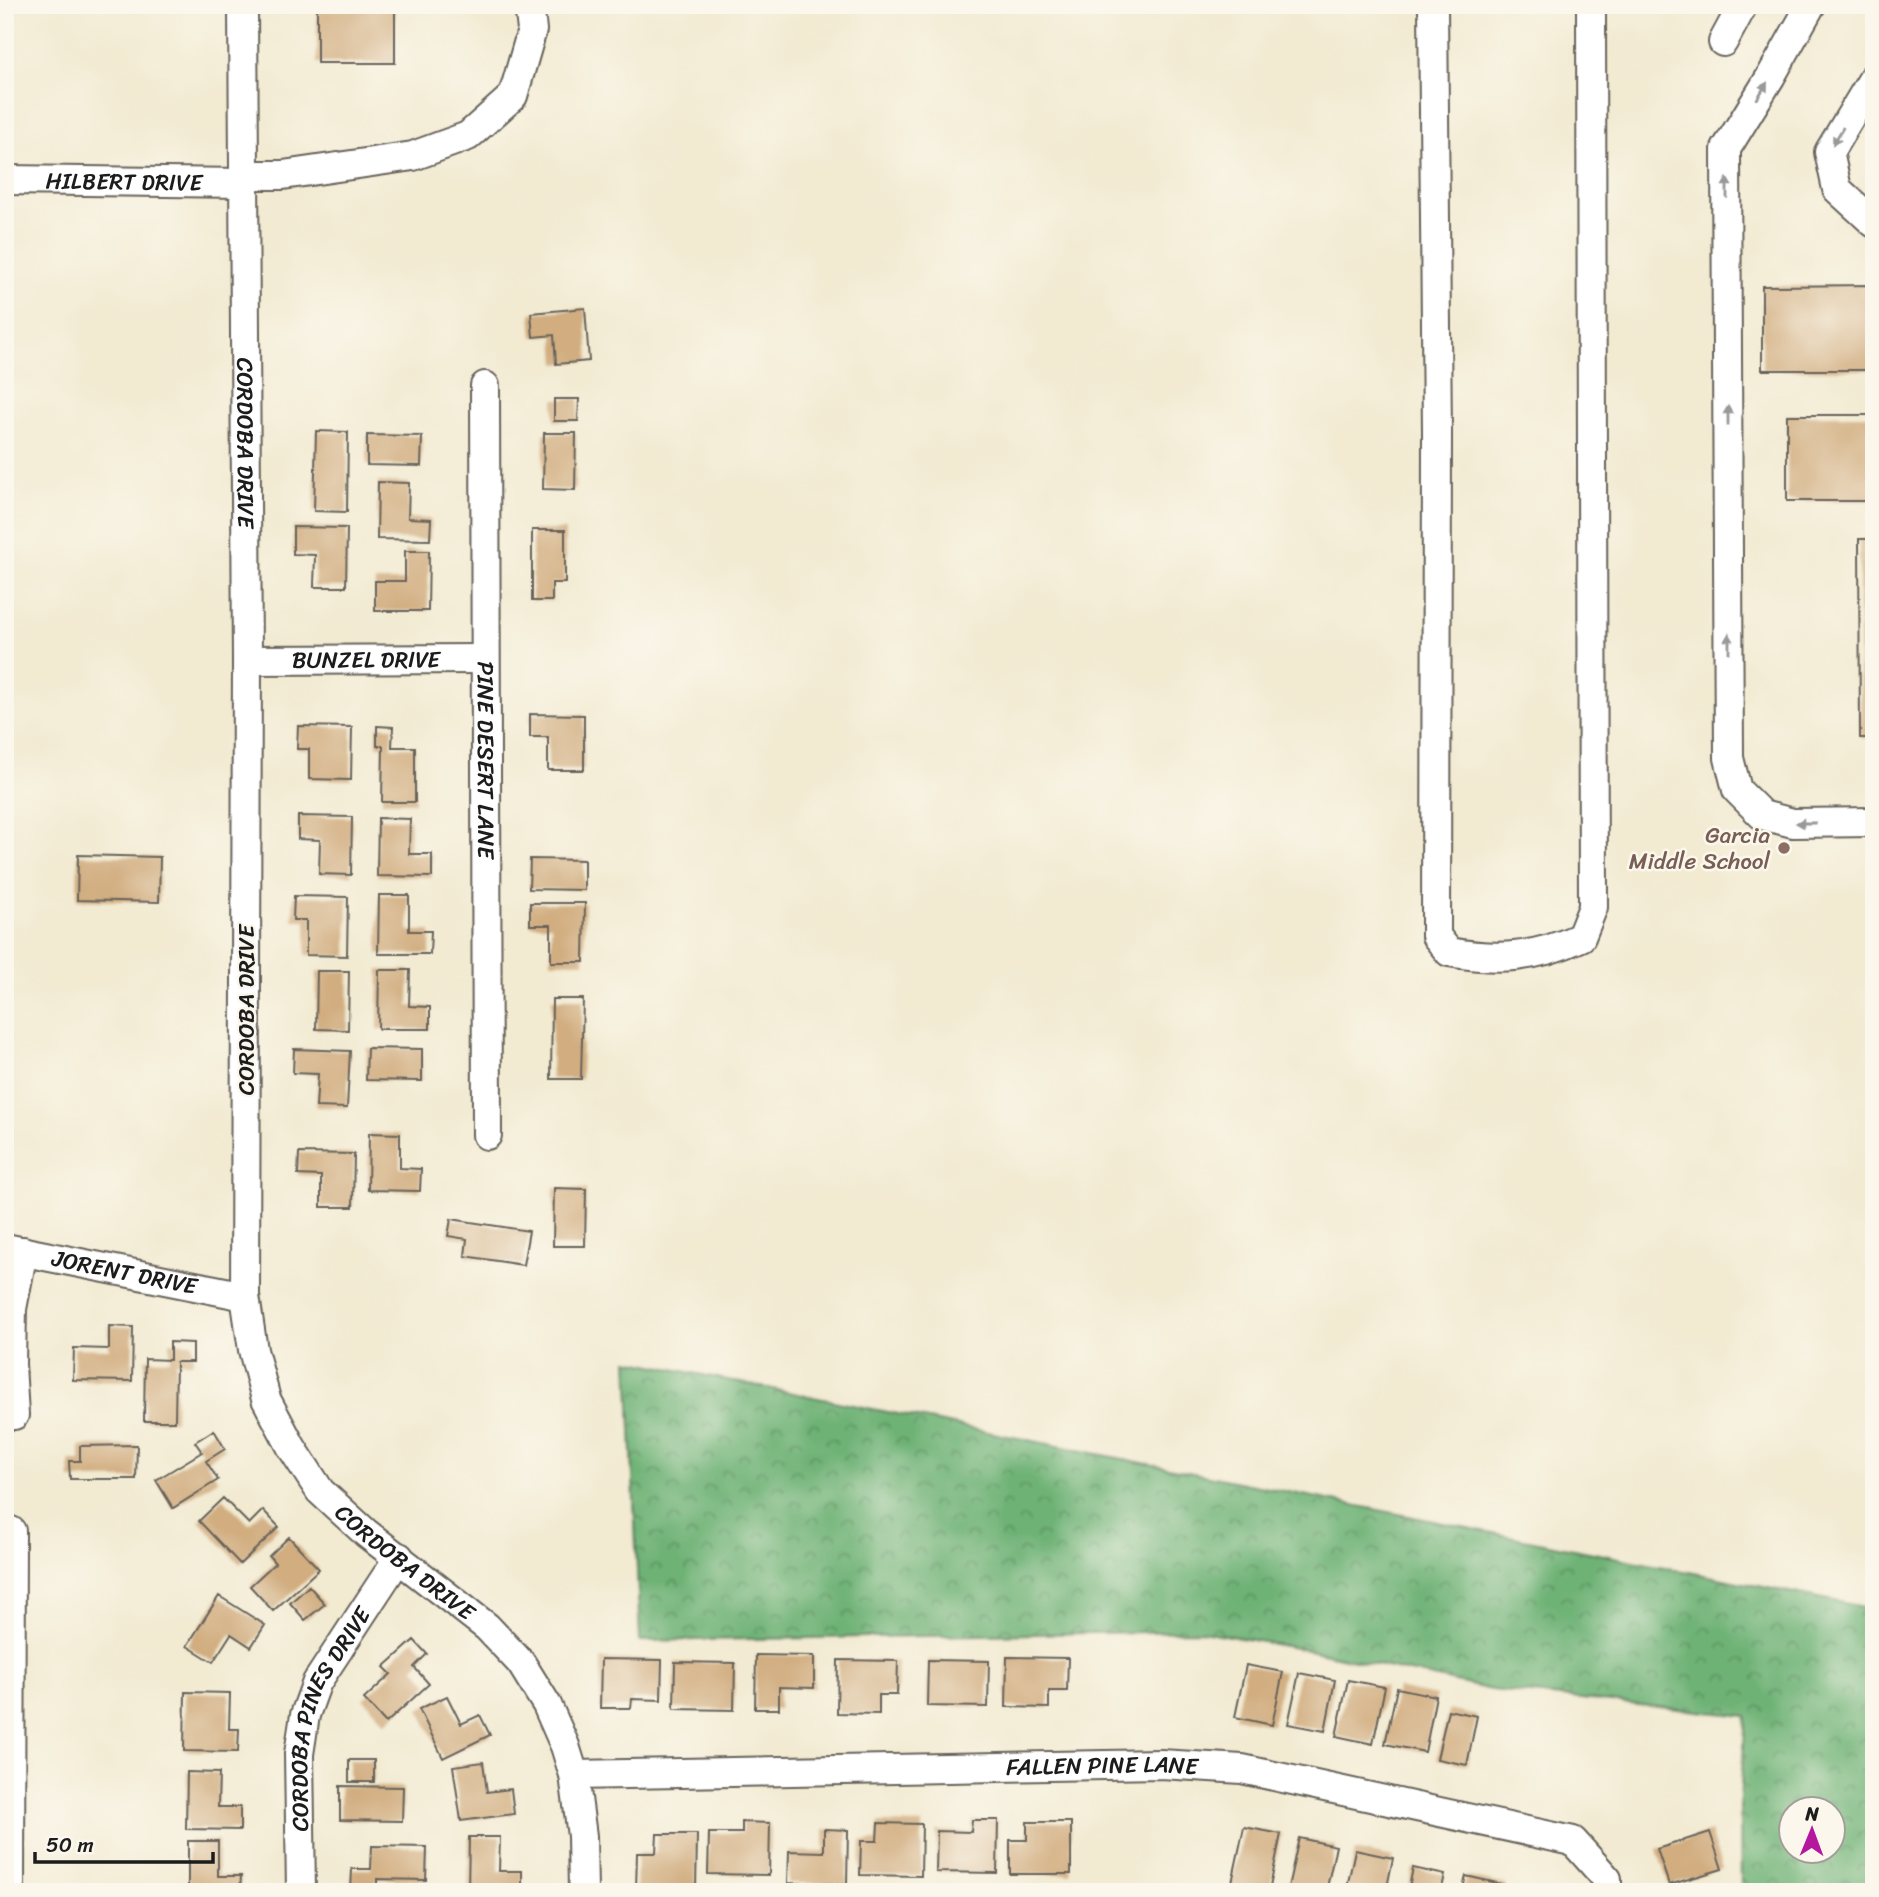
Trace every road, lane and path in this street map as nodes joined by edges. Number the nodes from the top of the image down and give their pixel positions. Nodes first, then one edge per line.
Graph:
1 (243, 5) edge
2 (529, 5) edge
3 (1433, 5) edge
4 (1591, 5) edge
5 (1743, 5) edge
6 (1811, 5) edge
7 (1723, 42) dead end
8 (1874, 77) edge
9 (244, 179) junction
10 (5, 180) edge
11 (1837, 189) junction
12 (1874, 192) edge
13 (1874, 223) edge
14 (485, 386) dead end
15 (485, 659) junction
16 (247, 660) junction
17 (1874, 822) edge
18 (486, 1135) dead end
19 (14, 1249) edge
20 (245, 1296) junction
21 (14, 1415) dead end
22 (5, 1531) edge
23 (399, 1558) junction
24 (574, 1775) junction
25 (1607, 1885) edge
26 (10, 1892) edge
27 (301, 1892) edge
28 (583, 1892) edge

1 - 9 street, CORDOBA DRIVE
2 - 9 street, HILBERT DRIVE
3 - 4 street
5 - 7 street
17 -> 6 street
8 -> 11 street
9 - 10 street, HILBERT DRIVE
9 - 16 street, CORDOBA DRIVE
11 - 12 street
11 - 13 street
14 - 15 street, PINE DESERT LANE
15 - 16 street, BUNZEL DRIVE
15 - 18 street, PINE DESERT LANE
16 - 20 street, CORDOBA DRIVE
19 - 20 street, JORENT DRIVE
19 - 21 street
20 - 23 street, CORDOBA DRIVE
22 - 26 street
23 - 24 street, CORDOBA DRIVE
23 - 27 street, CORDOBA PINES DRIVE
24 - 25 street, FALLEN PINE LANE
24 - 28 street, CORDOBA DRIVE

